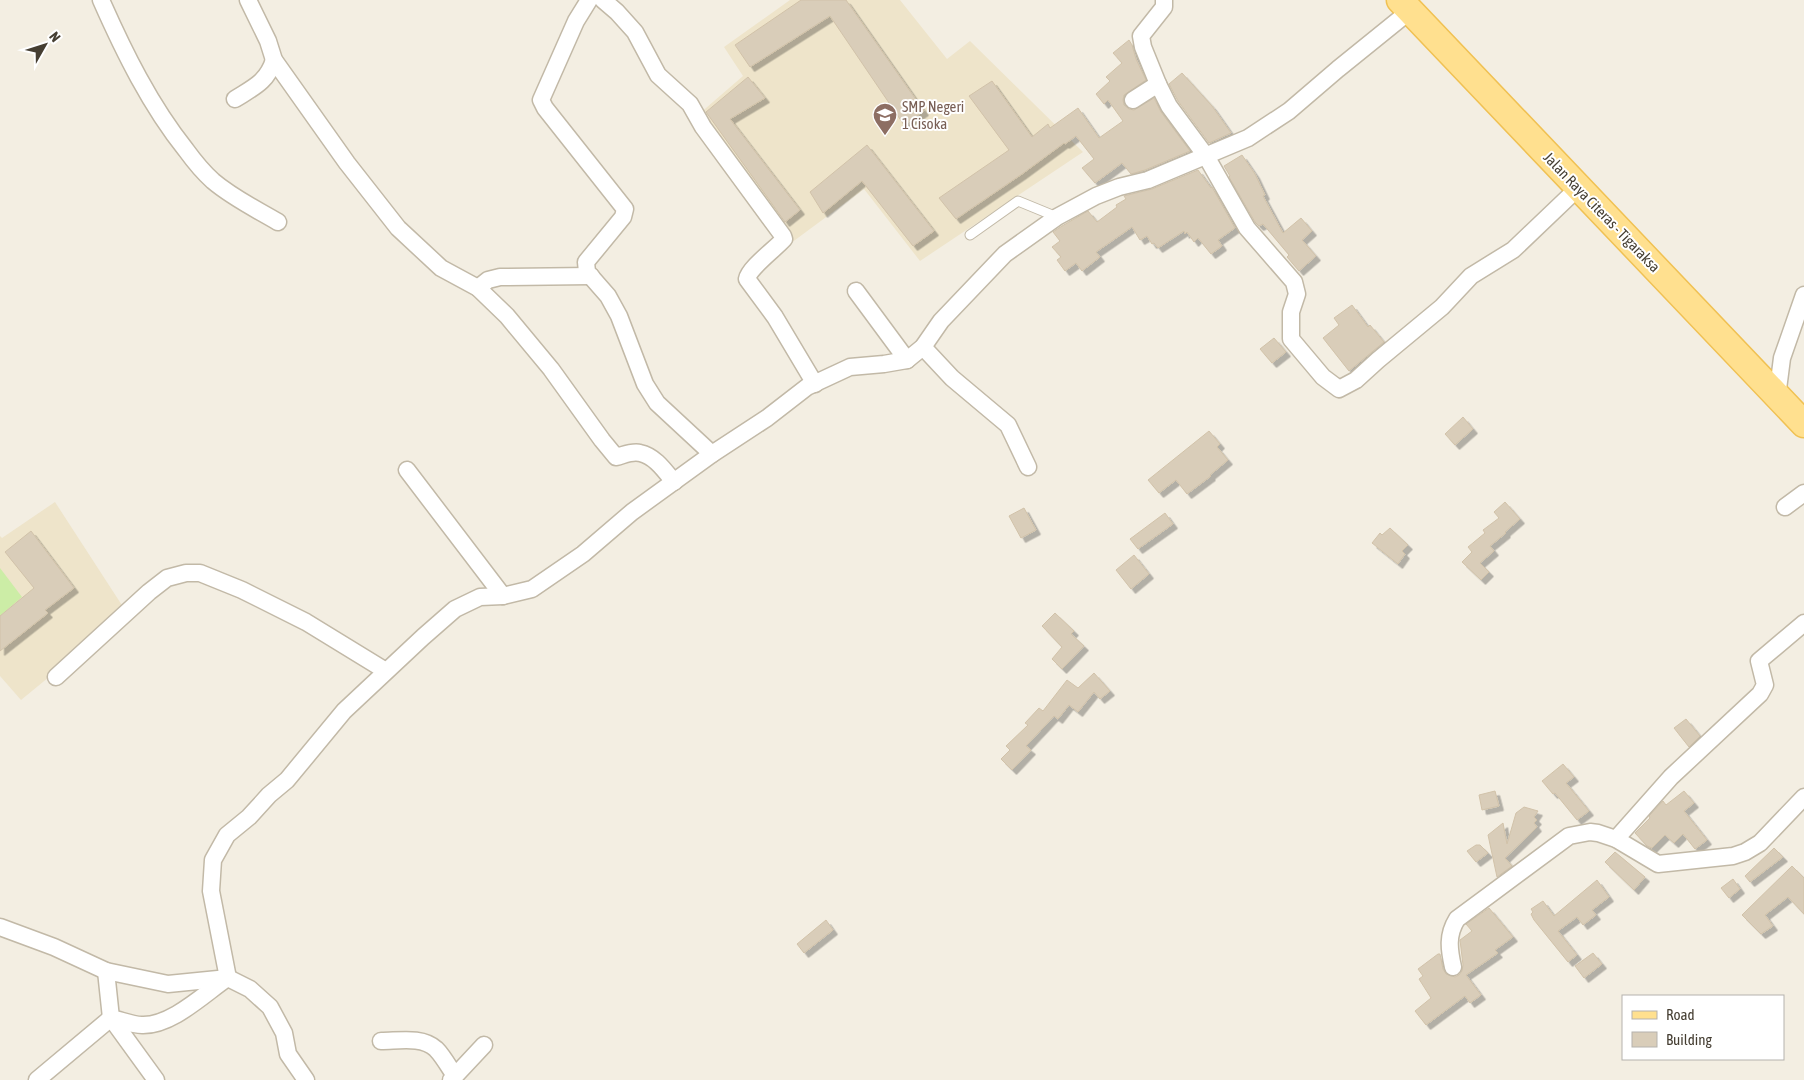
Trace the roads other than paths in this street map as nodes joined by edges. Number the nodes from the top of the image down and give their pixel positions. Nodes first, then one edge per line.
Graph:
1 (101, 0) edge
2 (248, 0) edge
3 (589, 0) edge
4 (603, 0) edge
5 (1164, 0) edge
6 (1406, 5) edge
7 (274, 60) junction
8 (1158, 84) junction
9 (235, 99) dead end
10 (1132, 100) dead end
11 (1206, 156) junction
12 (1578, 188) junction
13 (1057, 217) junction
14 (278, 222) dead end
15 (970, 234) dead end
16 (591, 276) junction
17 (478, 288) junction
18 (856, 291) dead end
19 (1804, 295) edge
20 (922, 347) junction
21 (907, 360) junction
22 (815, 384) junction
23 (1777, 397) junction
24 (1804, 424) edge
25 (712, 454) junction
26 (1028, 467) dead end
27 (407, 470) dead end
28 (674, 482) junction
29 (1804, 493) edge
30 (1784, 507) dead end
31 (503, 596) junction
32 (1804, 623) edge
33 (386, 671) junction
34 (56, 678) dead end
35 (1804, 797) edge
36 (1616, 839) junction
37 (0, 927) edge
38 (1453, 967) dead end
39 (106, 971) junction
40 (228, 978) junction
41 (111, 1018) junction
42 (381, 1041) dead end
43 (484, 1045) dead end
44 (453, 1078) edge
45 (36, 1080) edge
46 (156, 1080) edge
47 (306, 1080) edge

1 - 14 street
2 - 7 street
3 - 16 street
4 - 22 street
5 - 8 street
6 - 11 street
6 - 12 main road, Jalan Raya Citeras - Tigaraksa
7 - 9 street
7 - 17 street
8 - 10 street
8 - 11 street
11 - 12 street
11 - 13 street
12 - 23 main road, Jalan Raya Citeras - Tigaraksa
13 - 15 lane
13 - 20 street
16 - 17 street
16 - 25 street
17 - 28 street
18 - 21 street
19 - 23 street
20 - 21 street
20 - 26 street
21 - 22 street
22 - 25 street
23 - 24 main road, Jalan Raya Citeras - Tigaraksa
25 - 28 street
27 - 31 street
28 - 31 street
29 - 30 street
31 - 33 street
32 - 36 street
33 - 34 street
33 - 40 street
35 - 36 street
36 - 38 street
37 - 39 street
39 - 40 street
39 - 41 street
40 - 41 street
40 - 47 street
41 - 45 street
41 - 46 street
42 - 44 street
43 - 44 street

